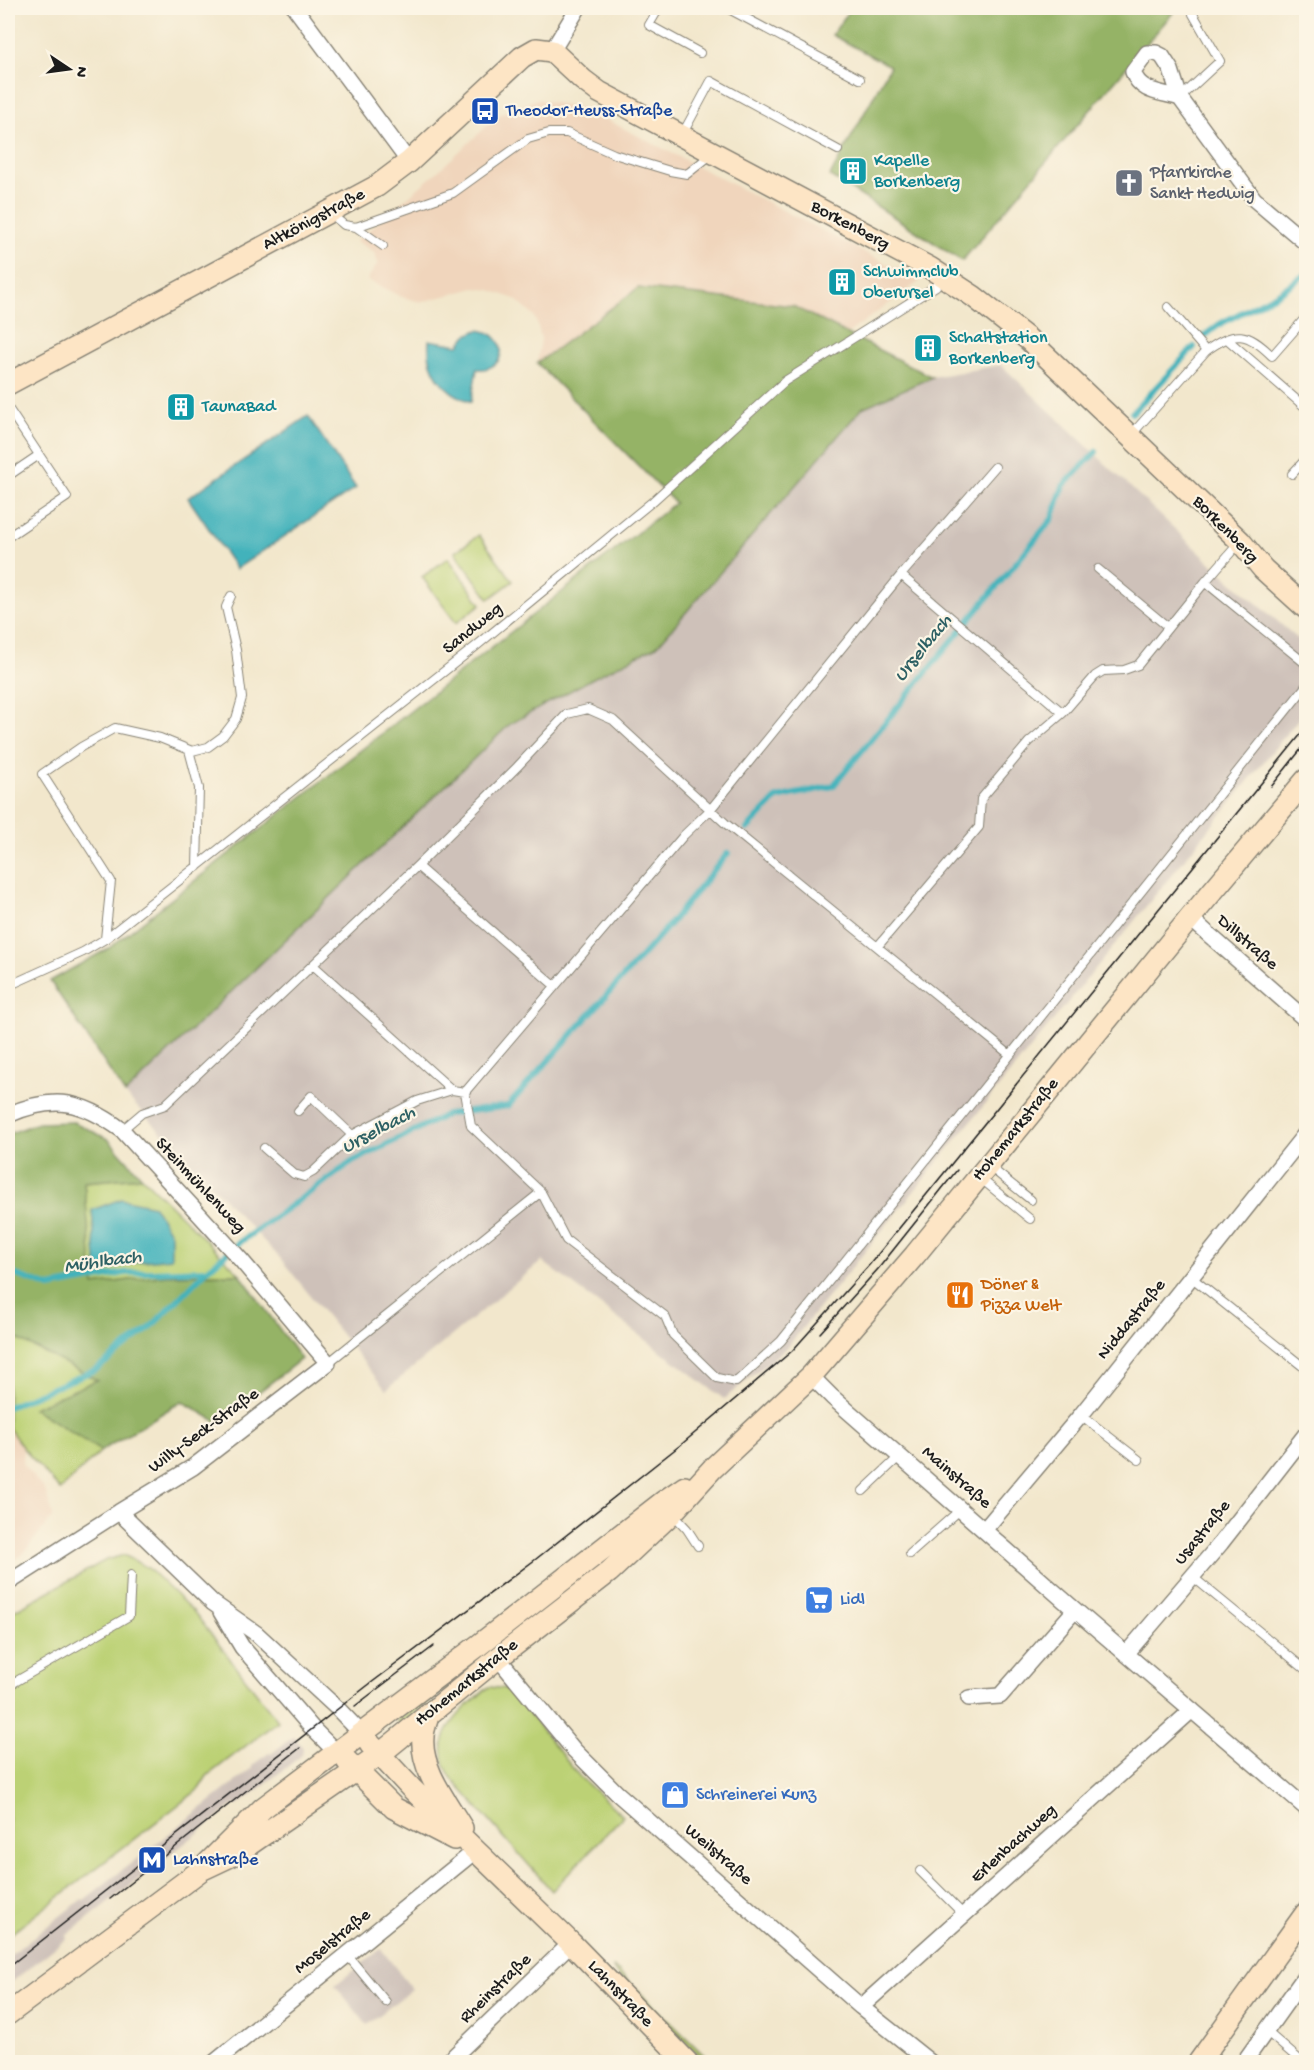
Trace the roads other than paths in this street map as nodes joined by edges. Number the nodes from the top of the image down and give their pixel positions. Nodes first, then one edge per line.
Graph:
1 (296, 8) edge
2 (578, 8) edge
3 (659, 8) edge
4 (727, 8) edge
5 (1193, 14) dead end
6 (552, 51) junction
7 (700, 53) dead end
8 (860, 80) dead end
9 (1180, 98) joint
10 (681, 137) junction
11 (838, 150) dead end
12 (712, 153) junction
13 (409, 162) junction
14 (330, 213) junction
15 (357, 227) junction
16 (1303, 234) edge
17 (383, 246) dead end
18 (942, 276) junction
19 (1168, 307) dead end
20 (1306, 317) edge
21 (1227, 339) junction
22 (1206, 351) junction
23 (8, 384) edge
24 (8, 408) edge
25 (1306, 408) edge
26 (1129, 438) junction
27 (39, 455) junction
28 (1306, 459) edge
29 (995, 467) dead end
30 (1292, 474) dead end
31 (8, 476) edge
32 (8, 537) edge
33 (1240, 541) junction
34 (1098, 568) dead end
35 (902, 575) junction
36 (1204, 582) junction
37 (231, 596) dead end
38 (1306, 608) edge
39 (1168, 627) junction
40 (1306, 664) edge
41 (1306, 686) edge
42 (1063, 712) junction
43 (189, 750) junction
44 (1306, 780) edge
45 (710, 810) junction
46 (417, 866) junction
47 (196, 867) junction
48 (1190, 918) junction
49 (105, 939) junction
50 (878, 946) junction
51 (313, 964) junction
52 (8, 986) edge
53 (555, 986) junction
54 (1306, 1020) edge
55 (1009, 1054) junction
56 (452, 1090) junction
57 (465, 1092) junction
58 (298, 1111) dead end
59 (8, 1115) edge
60 (122, 1130) junction
61 (1306, 1133) edge
62 (352, 1135) junction
63 (264, 1148) dead end
64 (983, 1171) junction
65 (541, 1192) junction
66 (1031, 1200) dead end
67 (1030, 1219) dead end
68 (1191, 1277) junction
69 (328, 1363) junction
70 (1306, 1369) edge
71 (811, 1376) junction
72 (1081, 1415) junction
73 (1306, 1434) edge
74 (900, 1456) junction
75 (1139, 1460) dead end
76 (863, 1491) dead end
77 (667, 1507) junction
78 (961, 1509) junction
79 (118, 1512) junction
80 (985, 1529) junction
81 (698, 1546) dead end
82 (910, 1554) dead end
83 (130, 1575) dead end
84 (1193, 1577) junction
85 (8, 1583) edge
86 (213, 1603) junction
87 (1075, 1610) junction
88 (1126, 1654) junction
89 (498, 1658) junction
90 (1306, 1670) edge
91 (8, 1686) edge
92 (969, 1698) dead end
93 (1192, 1710) junction
94 (429, 1713) junction
95 (362, 1734) junction
96 (337, 1753) junction
97 (380, 1754) junction
98 (357, 1770) junction
99 (1306, 1808) edge
100 (475, 1851) junction
101 (201, 1870) junction
102 (920, 1871) dead end
103 (1306, 1912) edge
104 (964, 1915) junction
105 (572, 1943) junction
106 (348, 1956) junction
107 (1306, 1975) edge
108 (386, 2002) dead end
109 (861, 2007) junction
110 (8, 2014) edge
111 (1266, 2031) junction
112 (215, 2062) edge
113 (448, 2062) edge
114 (687, 2062) edge
115 (930, 2062) edge
116 (1199, 2062) edge
117 (1244, 2062) edge
118 (1302, 2062) edge

1 - 13 street
2 - 6 street
3 - 7 lane
4 - 8 lane
5 - 9 lane
6 - 10 street, Borkenberg
6 - 13 street, Altkönigstraße
9 - 16 street
10 - 11 lane
10 - 12 street, Borkenberg
12 - 15 lane
12 - 18 street, Borkenberg
13 - 14 street, Altkönigstraße
14 - 15 lane
14 - 23 street, Altkönigstraße
15 - 17 lane
18 - 26 street, Borkenberg
18 - 47 lane, Sandweg
19 - 22 lane
20 - 21 lane
21 - 22 lane
21 - 25 lane
22 - 26 lane
24 - 27 lane
26 - 33 street, Borkenberg
27 - 31 lane
27 - 32 lane
28 - 30 lane
29 - 35 lane
33 - 36 lane
33 - 38 street, Borkenberg
34 - 39 lane
35 - 42 lane
35 - 45 lane
36 - 39 lane
36 - 40 lane
37 - 43 lane
39 - 42 lane
41 - 55 lane
42 - 50 lane
43 - 47 lane
43 - 49 lane
44 - 48 street, Hohemarkstraße
45 - 46 lane
45 - 50 lane
45 - 53 lane
46 - 51 lane
46 - 53 lane
47 - 49 lane, Sandweg
48 - 54 street, Dillstraße
48 - 64 street, Hohemarkstraße
49 - 52 lane, Sandweg
50 - 55 lane
51 - 56 lane
51 - 60 lane
53 - 57 lane
55 - 65 lane
56 - 57 lane
56 - 62 lane
57 - 65 lane
58 - 62 lane
59 - 60 street, Steinmühlenweg
60 - 69 street, Steinmühlenweg
61 - 68 street, Niddastraße
62 - 63 lane
64 - 66 lane
64 - 67 lane
64 - 71 street, Hohemarkstraße
65 - 69 lane
68 - 70 lane
68 - 72 street, Niddastraße
69 - 79 street, Willy-Seck-Straße
71 - 74 street, Mainstraße
71 - 77 street, Hohemarkstraße
72 - 75 lane
72 - 80 street, Niddastraße
73 - 84 street, Usastraße
74 - 76 lane
74 - 78 street, Mainstraße
77 - 81 lane
77 - 89 street, Hohemarkstraße
77 - 95 street, Hohemarkstraße
78 - 80 street, Mainstraße
78 - 82 lane
79 - 85 street, Willy-Seck-Straße
79 - 86 street
80 - 87 street, Mainstraße
83 - 91 lane
84 - 88 street, Usastraße
84 - 90 lane
86 - 95 street
86 - 96 street
87 - 88 street, Mainstraße
87 - 92 street
88 - 93 street, Mainstraße
89 - 94 street, Hohemarkstraße
89 - 109 street, Weilstraße
93 - 99 street, Mainstraße
93 - 104 street, Erlenbachweg
94 - 97 street, Hohemarkstraße
94 - 100 street, Lahnstraße
95 - 96 street, Hohemarkstraße
95 - 97 street, Lahnstraße
96 - 98 street, Lahnstraße
96 - 101 street, Hohemarkstraße
97 - 98 street, Hohemarkstraße
97 - 100 street, Lahnstraße
98 - 100 street, Lahnstraße
98 - 101 street, Hohemarkstraße
100 - 105 street, Lahnstraße
100 - 106 street, Moselstraße
101 - 110 street, Hohemarkstraße
102 - 104 lane
103 - 116 street
104 - 109 street, Erlenbachweg
105 - 113 street, Rheinstraße
105 - 114 street, Lahnstraße
106 - 108 lane
106 - 112 street, Moselstraße
107 - 111 street
109 - 115 street, Weilstraße
111 - 117 street
111 - 118 lane

